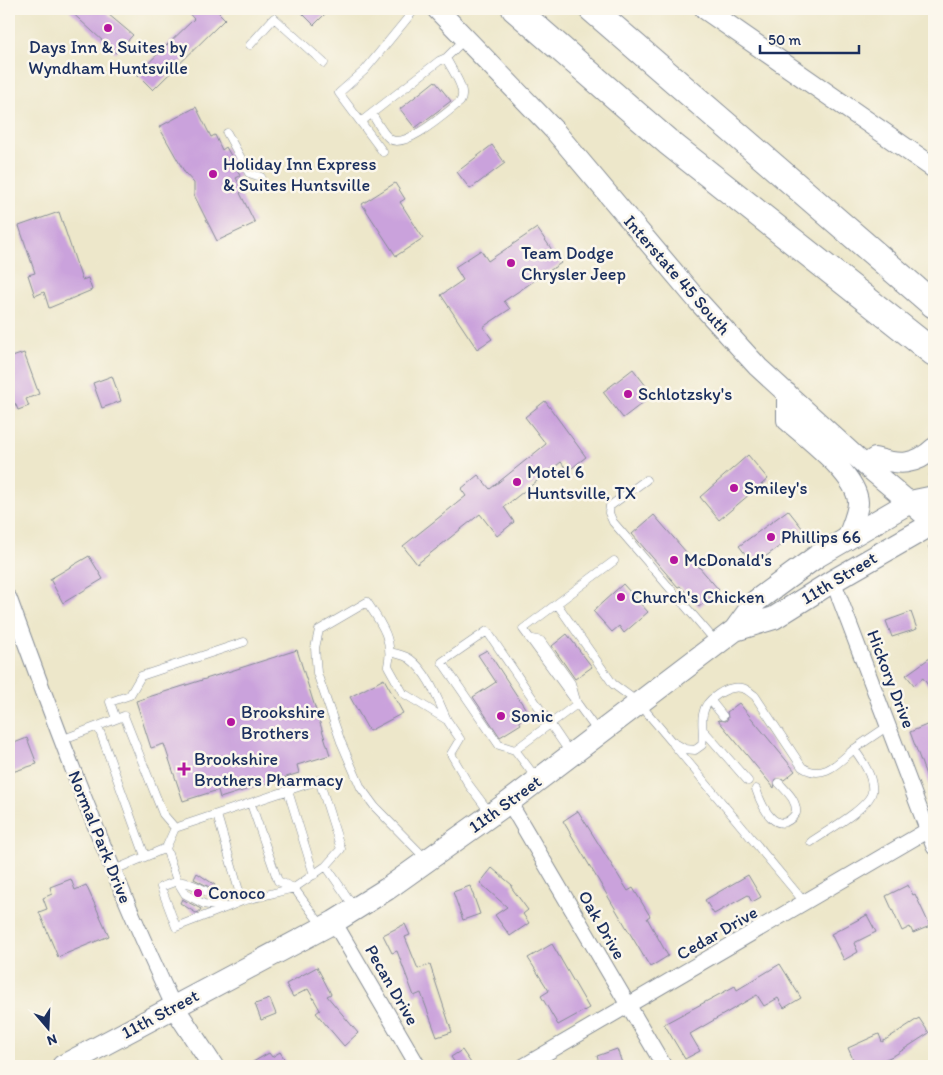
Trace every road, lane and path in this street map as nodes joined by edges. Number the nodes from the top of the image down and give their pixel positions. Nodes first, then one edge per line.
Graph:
1 (415, 9) edge
2 (437, 9) edge
3 (499, 9) edge
4 (515, 9) edge
5 (592, 9) edge
6 (705, 9) edge
7 (466, 38) junction
8 (250, 46) dead end
9 (446, 58) junction
10 (324, 63) dead end
11 (372, 114) junction
12 (636, 115) junction
13 (362, 121) junction
14 (227, 132) dead end
15 (383, 152) dead end
16 (934, 168) edge
17 (261, 177) dead end
18 (934, 305) edge
19 (934, 353) edge
20 (787, 393) junction
21 (934, 448) edge
22 (865, 465) junction
23 (934, 474) edge
24 (646, 480) dead end
25 (932, 487) edge
26 (910, 502) junction
27 (934, 523) edge
28 (847, 540) junction
29 (614, 561) dead end
30 (787, 579) junction
31 (833, 581) junction
32 (9, 598) edge
33 (557, 604) junction
34 (735, 630) junction
35 (244, 642) dead end
36 (717, 644) junction
37 (391, 652) junction
38 (711, 700) junction
39 (639, 703) junction
40 (577, 704) junction
41 (723, 716) dead end
42 (116, 719) junction
43 (447, 720) junction
44 (551, 725) junction
45 (98, 726) junction
46 (888, 726) junction
47 (704, 732) junction
48 (599, 734) junction
49 (61, 740) junction
50 (671, 741) junction
51 (854, 749) junction
52 (515, 750) junction
53 (571, 755) junction
54 (538, 780) junction
55 (748, 780) dead end
56 (779, 783) dead end
57 (756, 789) dead end
58 (288, 791) junction
59 (251, 804) junction
60 (500, 808) junction
61 (218, 815) junction
62 (175, 828) junction
63 (928, 830) junction
64 (811, 842) dead end
65 (934, 847) edge
66 (166, 848) junction
67 (145, 856) junction
68 (427, 860) junction
69 (326, 866) junction
70 (114, 870) junction
71 (314, 875) junction
72 (177, 881) junction
73 (294, 888) junction
74 (242, 901) junction
75 (805, 903) junction
76 (225, 908) junction
77 (355, 909) junction
78 (328, 925) junction
79 (628, 1006) junction
80 (174, 1007) junction
81 (63, 1066) edge
82 (212, 1066) edge
83 (418, 1066) edge
84 (524, 1066) edge
85 (664, 1066) edge

1 - 13 lane
2 - 7 main road, Interstate 45 South
3 - 12 highway
4 - 12 highway
5 - 18 highway
6 - 16 main road
7 - 9 lane
7 - 20 main road, Interstate 45 South
8 - 10 lane
9 - 11 lane
9 - 11 lane
11 - 13 lane
12 - 19 highway
13 - 15 lane
14 - 17 lane
20 - 22 main road, Interstate 45 South
20 - 28 main road
21 - 22 main road
22 - 26 main road, Interstate 45 South
23 - 25 path
24 - 36 lane
25 - 26 main road, 11th Street
26 - 27 main road, Interstate 45 South
26 - 28 main road, 11th Street
27 - 31 main road, 11th Street
28 - 30 main road, 11th Street
29 - 33 lane
30 - 34 main road, 11th Street
30 - 34 main road
31 - 34 main road, 11th Street
31 - 46 street, Hickory Drive
32 - 49 street, Normal Park Drive
33 - 39 lane
33 - 40 lane
34 - 36 main road, 11th Street
35 - 42 lane
36 - 39 main road, 11th Street
37 - 43 lane
37 - 43 lane
37 - 68 lane
38 - 41 lane
38 - 47 lane
38 - 51 lane
39 - 48 main road, 11th Street
39 - 50 lane
40 - 44 lane
40 - 48 lane
42 - 45 lane
42 - 62 lane
43 - 60 lane
44 - 52 lane
44 - 52 lane
44 - 53 lane
45 - 49 lane
45 - 67 lane
46 - 51 lane
46 - 63 street, Hickory Drive
47 - 50 lane
47 - 55 lane
48 - 53 main road, 11th Street
49 - 70 street, Normal Park Drive
50 - 75 lane
51 - 64 lane
52 - 54 lane
53 - 54 main road, 11th Street
54 - 60 main road, 11th Street
56 - 57 lane
58 - 59 lane
58 - 69 lane
58 - 71 lane
59 - 61 lane
59 - 73 lane
60 - 68 main road, 11th Street
60 - 79 street, Oak Drive
61 - 62 lane
61 - 74 lane
62 - 66 lane
63 - 65 street, Hickory Drive
63 - 75 street, Cedar Drive
66 - 67 lane
66 - 72 lane
67 - 70 lane
68 - 77 main road, 11th Street
69 - 71 lane
69 - 77 lane
70 - 80 street, Normal Park Drive
71 - 73 lane
72 - 76 lane
72 - 76 lane
72 - 76 lane
73 - 74 lane
73 - 78 lane
74 - 76 lane
75 - 79 street, Cedar Drive
77 - 78 main road, 11th Street
78 - 80 main road, 11th Street
78 - 83 street, Pecan Drive
79 - 84 street, Cedar Drive
79 - 85 street, Oak Drive
80 - 81 main road, 11th Street
80 - 82 main road, Normal Park Drive

